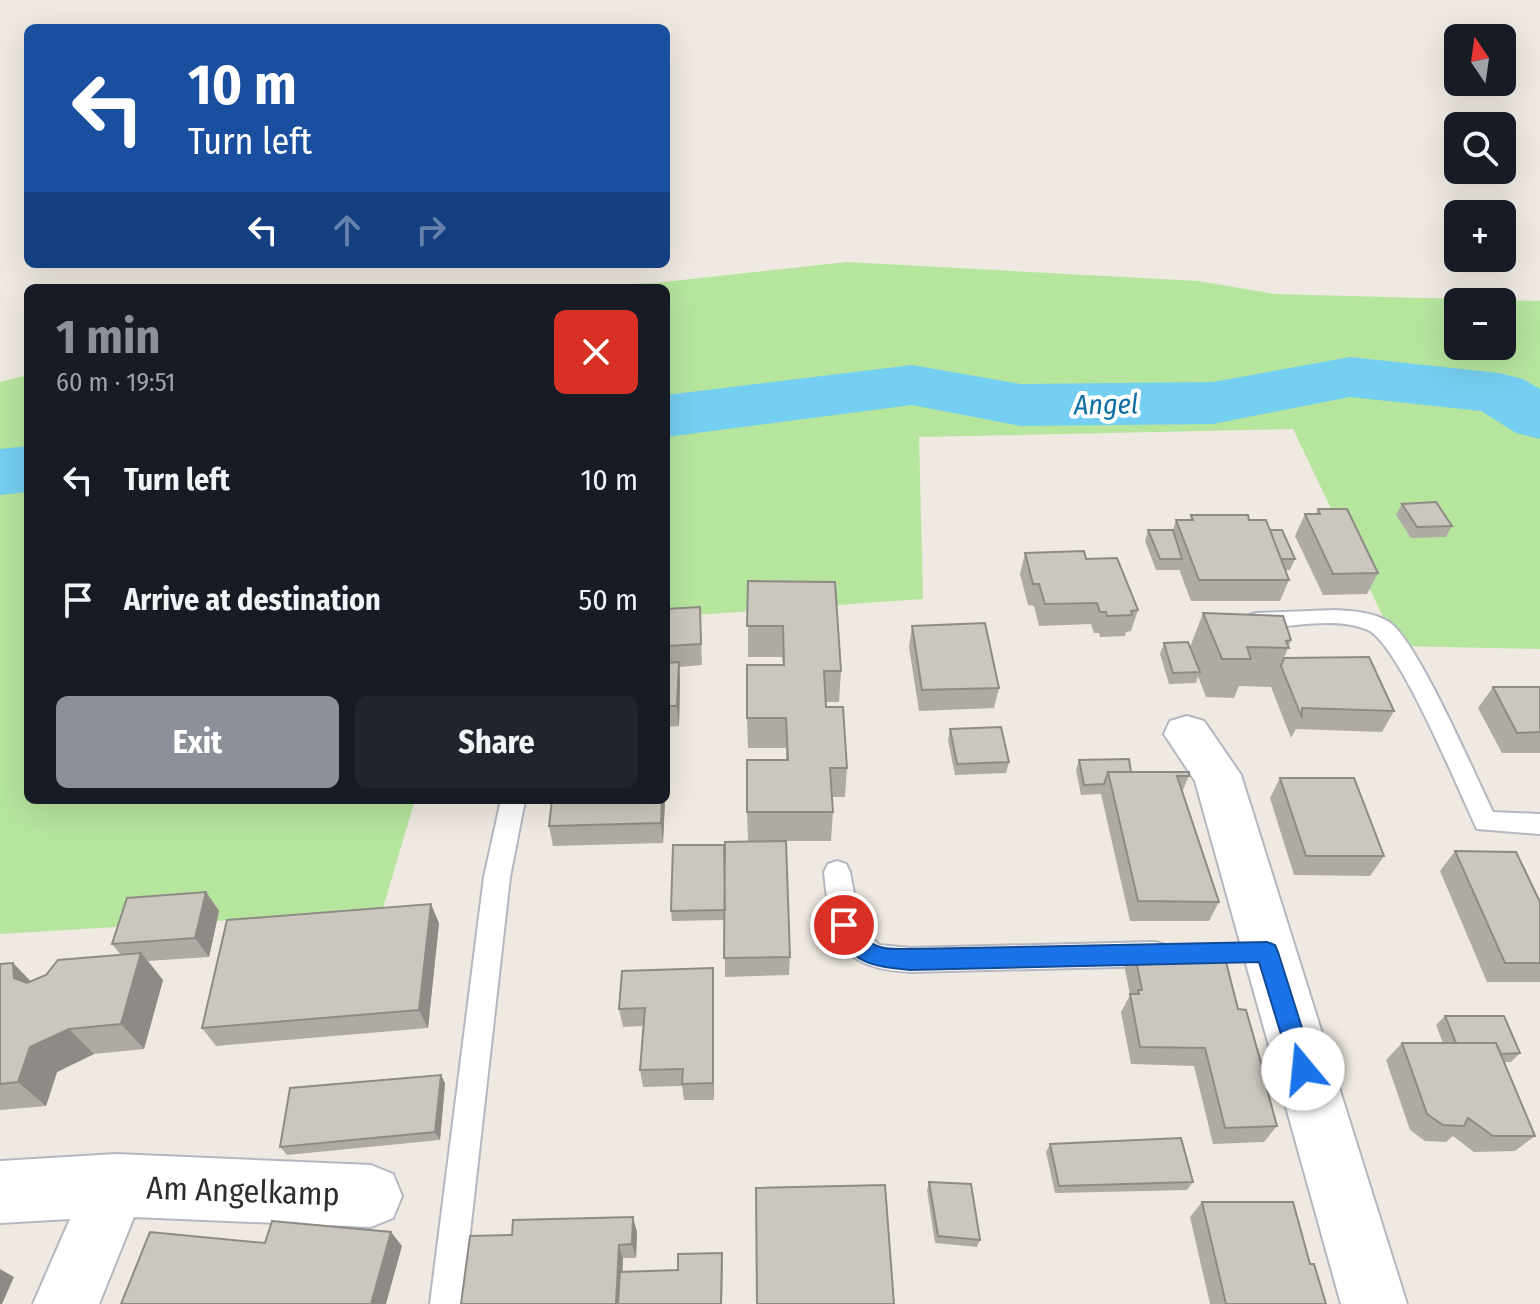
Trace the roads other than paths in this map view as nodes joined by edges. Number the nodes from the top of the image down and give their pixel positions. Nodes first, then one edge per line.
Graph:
1 (1238, 622) edge
2 (1187, 734) dead end
3 (512, 804) edge
4 (1540, 824) edge
5 (837, 872) dead end
6 (1174, 954) edge
7 (116, 1185) junction
8 (0, 1192) edge
9 (371, 1196) dead end
10 (66, 1304) edge
11 (446, 1304) edge
12 (1374, 1304) edge

1 - 4 lane
2 - 12 street
3 - 11 lane
5 - 6 lane
7 - 8 street, Am Angelkamp
7 - 9 street, Am Angelkamp
7 - 10 street, Am Angelkamp

